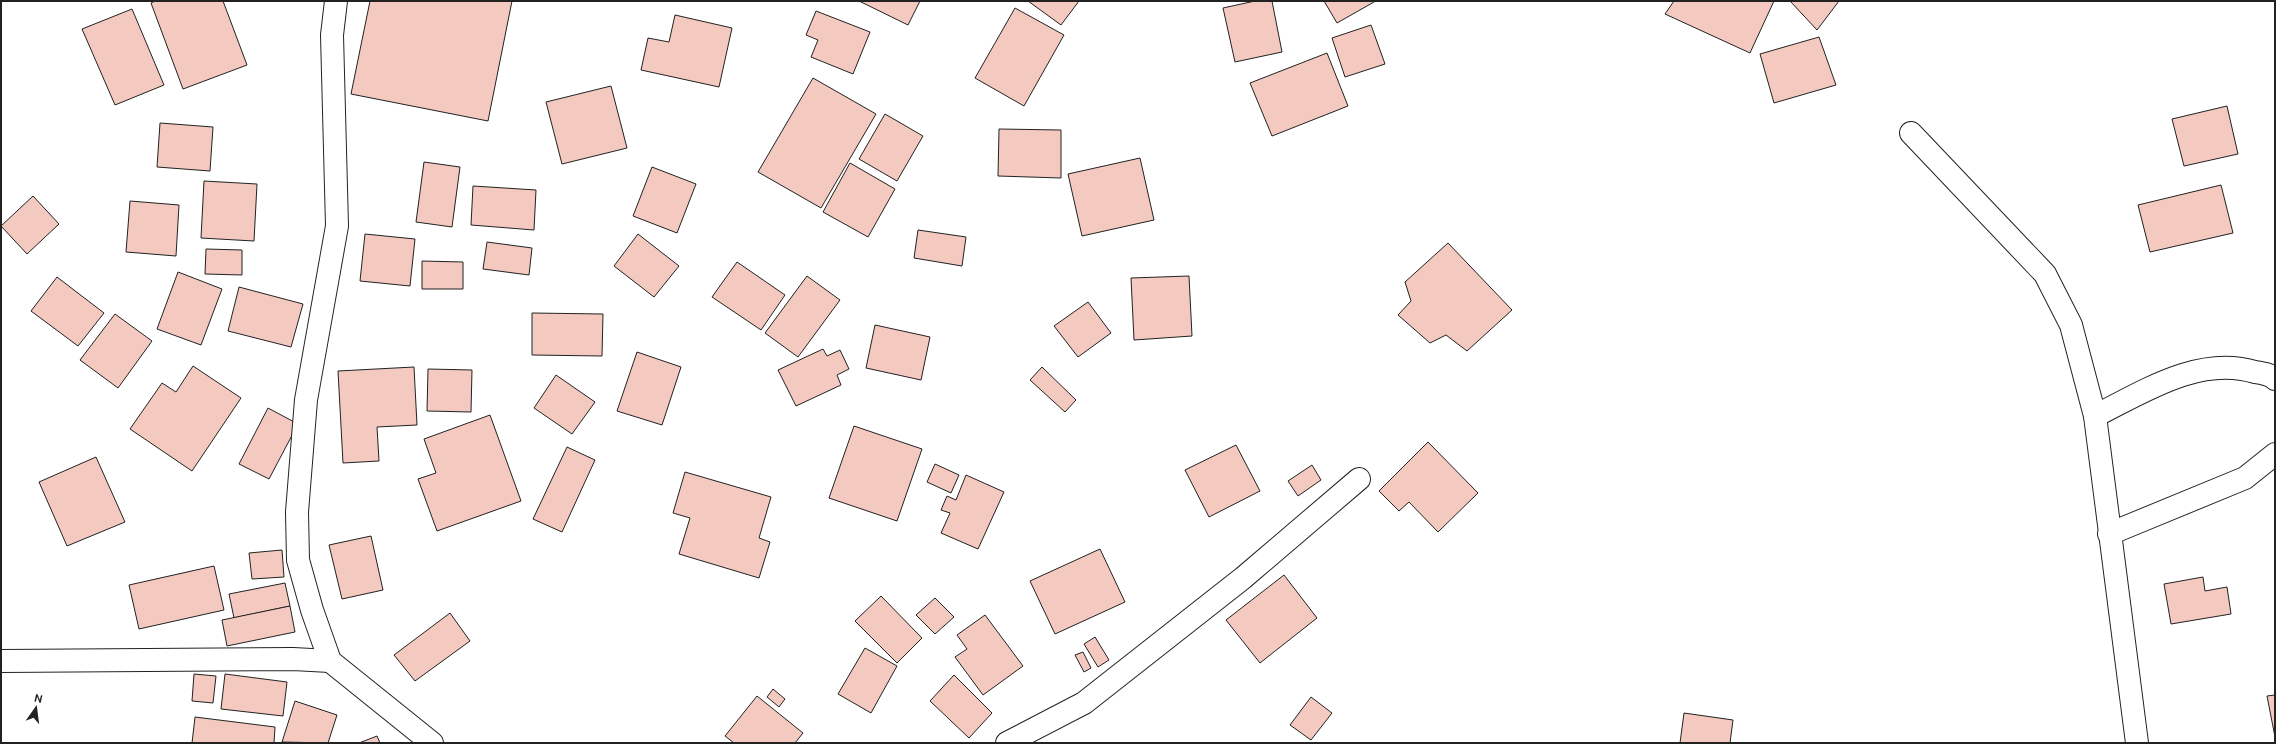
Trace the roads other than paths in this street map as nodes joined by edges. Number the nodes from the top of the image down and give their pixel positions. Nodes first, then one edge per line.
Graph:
1 (336, 1) edge
2 (1911, 133) dead end
3 (2275, 379) edge
4 (2095, 416) junction
5 (2275, 454) edge
6 (1359, 479) dead end
7 (2109, 534) junction
8 (330, 661) junction
9 (1, 662) edge
10 (432, 743) edge
11 (1007, 743) edge
12 (2137, 743) edge

1 - 8 street
2 - 4 street
3 - 4 street
4 - 7 street
5 - 7 street
6 - 11 street
7 - 12 street
8 - 9 street
8 - 10 street

